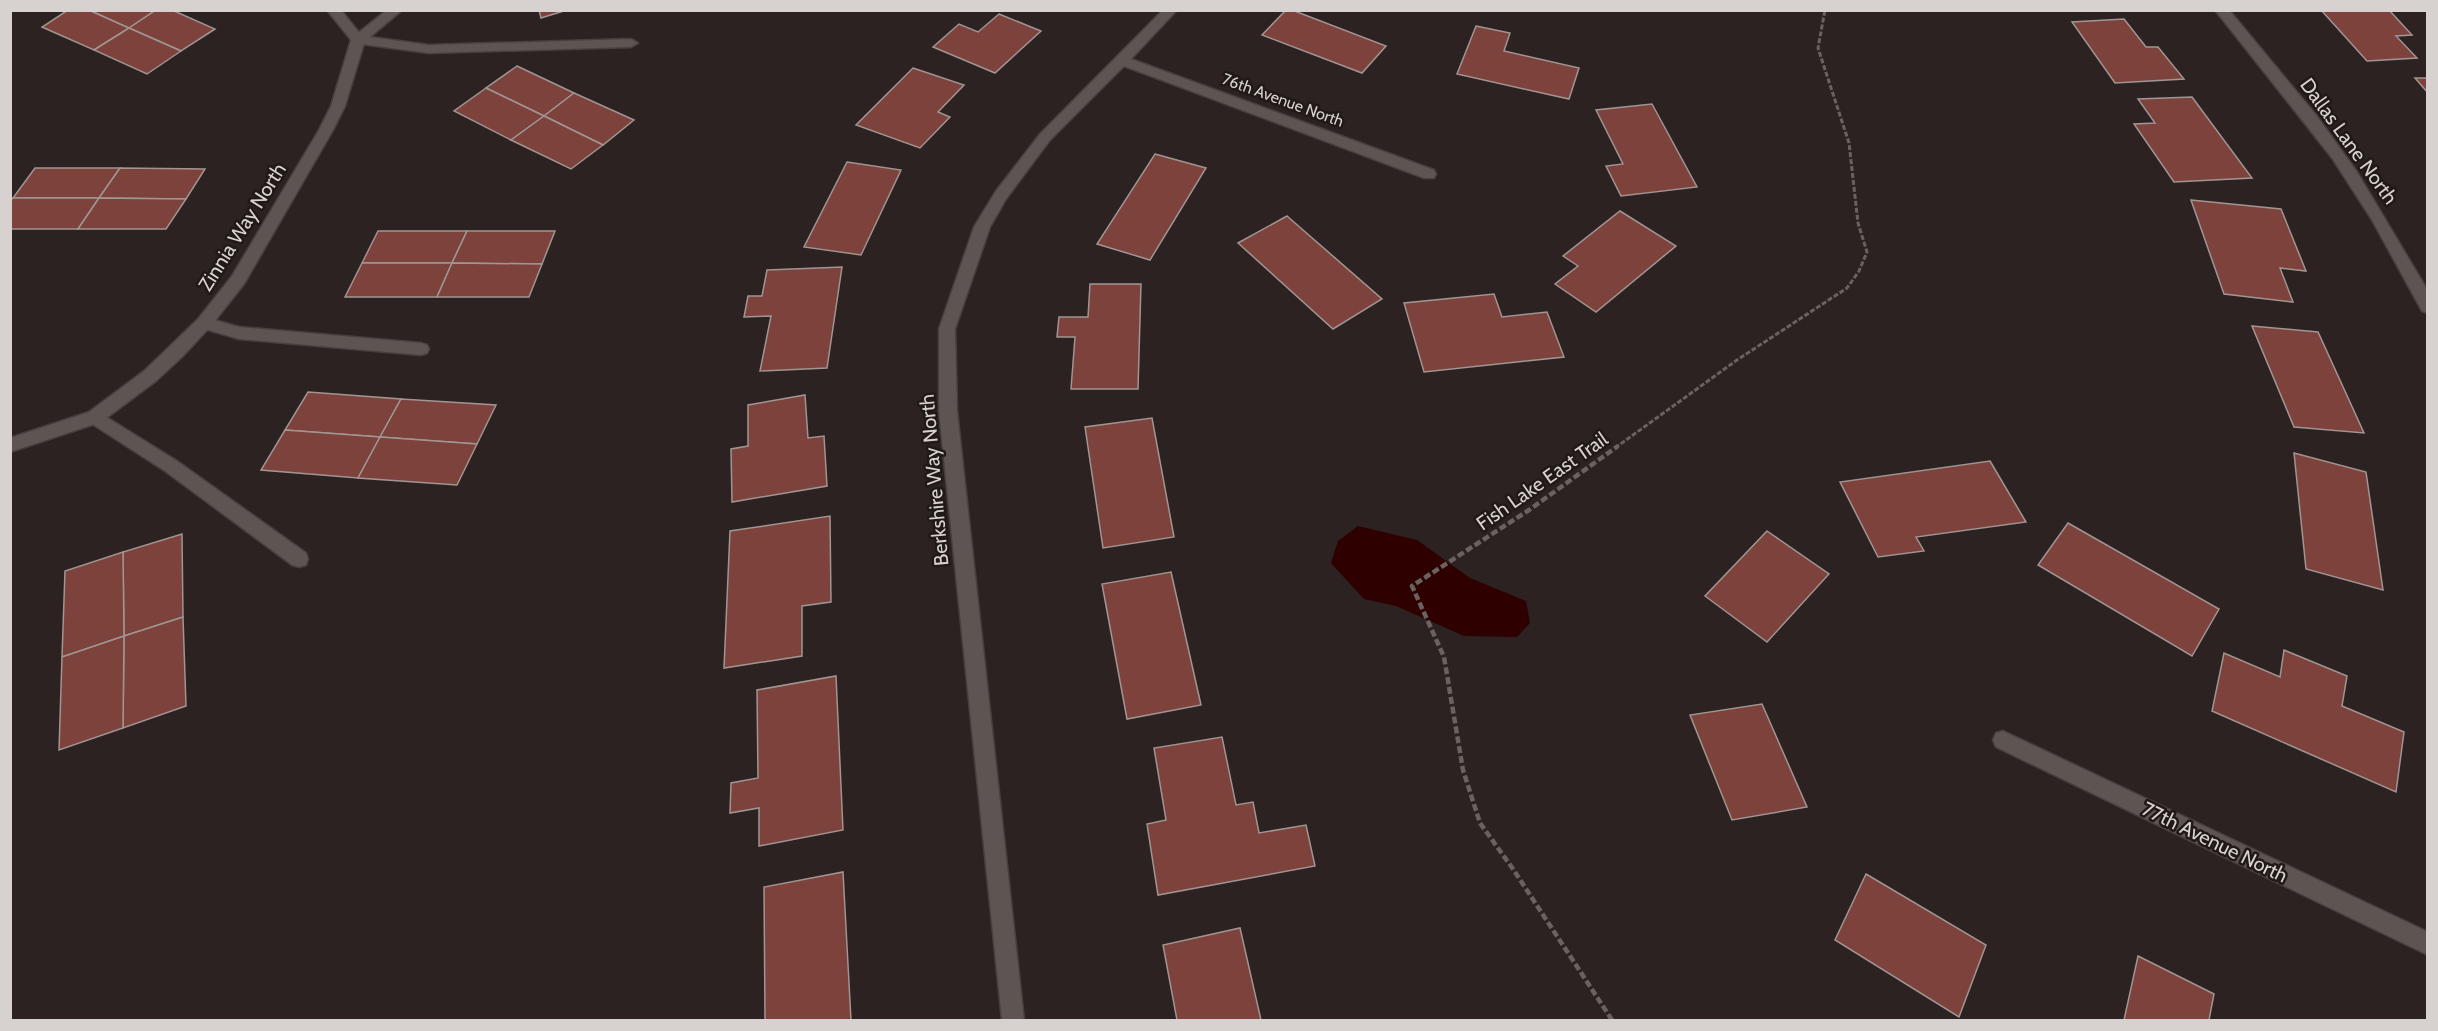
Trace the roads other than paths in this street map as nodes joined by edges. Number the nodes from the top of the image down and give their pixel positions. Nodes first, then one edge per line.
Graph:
1 (333, 10) edge
2 (396, 10) edge
3 (1171, 10) edge
4 (2221, 10) edge
5 (358, 39) junction
6 (631, 43) dead end
7 (1124, 61) junction
8 (1429, 174) dead end
9 (2427, 307) edge
10 (204, 323) junction
11 (421, 349) dead end
12 (95, 417) junction
13 (10, 445) edge
14 (299, 559) dead end
15 (2003, 740) dead end
16 (2427, 944) edge
17 (1013, 1020) edge

1 - 5 street
2 - 5 street
3 - 7 street, Berkshire Way North
4 - 9 street, Dallas Lane North
5 - 6 street
5 - 10 street, Zinnia Way North
7 - 8 street, 76th Avenue North
7 - 17 street, Berkshire Way North
10 - 11 street
10 - 12 street, Zinnia Way North
12 - 13 street, Zinnia Way North
12 - 14 street
15 - 16 street, 77th Avenue North

